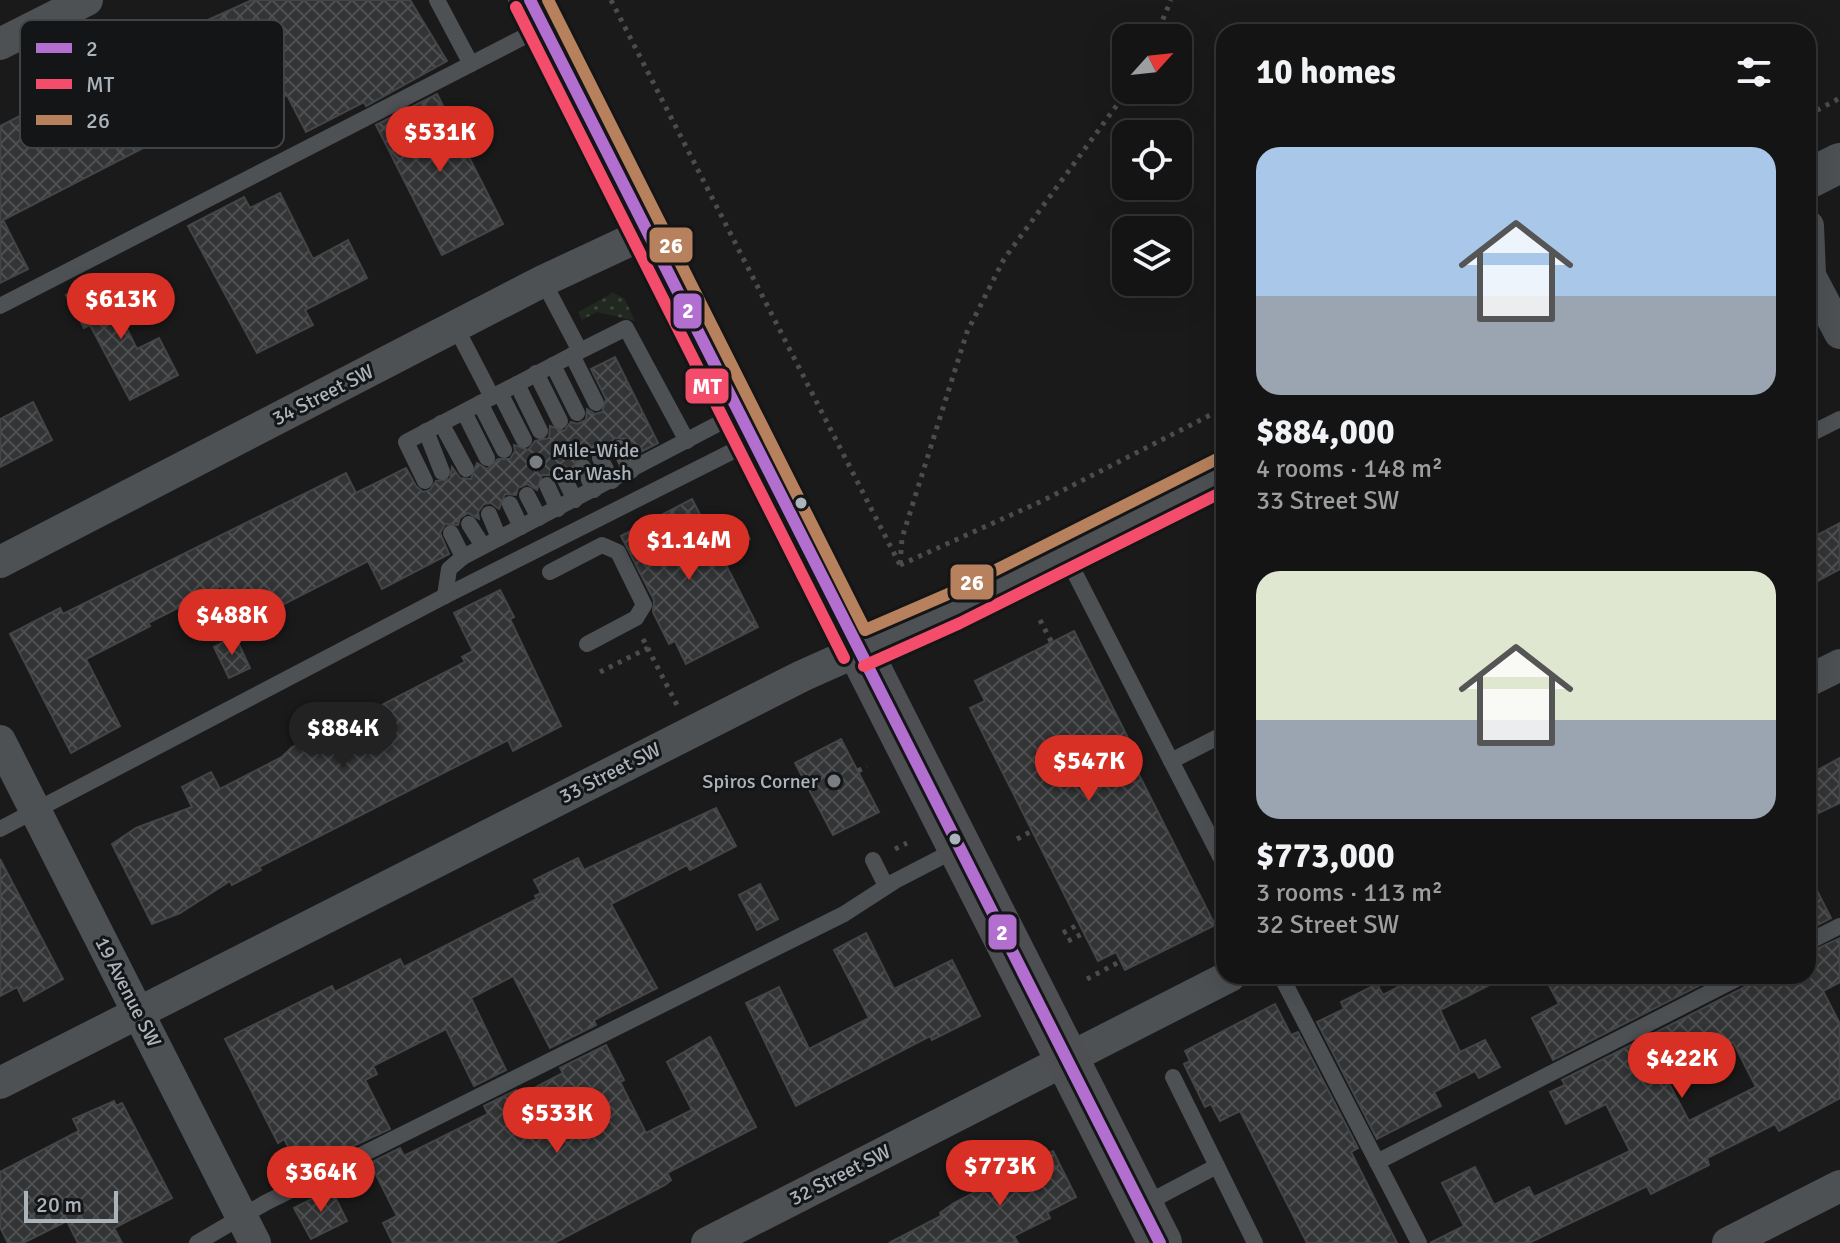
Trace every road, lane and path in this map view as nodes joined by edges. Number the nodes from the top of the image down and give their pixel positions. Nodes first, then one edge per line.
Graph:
1 (87, 0) edge
2 (437, 0) edge
3 (611, 0) edge
4 (1171, 0) edge
5 (536, 13) edge
6 (47, 20) edge
7 (1161, 24) edge
8 (20, 34) edge
9 (0, 44) edge
10 (471, 64) junction
11 (1840, 98) edge
12 (1118, 104) edge
13 (1816, 111) edge
14 (1840, 163) edge
15 (1816, 175) edge
16 (648, 232) junction
17 (543, 281) junction
18 (1816, 287) edge
19 (0, 306) edge
20 (455, 326) junction
21 (1840, 333) edge
22 (576, 353) junction
23 (553, 365) junction
24 (536, 373) junction
25 (517, 384) junction
26 (491, 398) junction
27 (596, 403) dead end
28 (464, 412) junction
29 (1216, 412) edge
30 (577, 413) dead end
31 (1840, 419) edge
32 (560, 421) dead end
33 (434, 427) junction
34 (746, 428) junction
35 (540, 431) dead end
36 (1816, 431) edge
37 (524, 440) dead end
38 (687, 441) junction
39 (619, 448) dead end
40 (504, 450) dead end
41 (487, 458) dead end
42 (600, 458) dead end
43 (583, 467) dead end
44 (466, 469) dead end
45 (631, 471) junction
46 (442, 472) dead end
47 (563, 476) dead end
48 (1216, 477) edge
49 (425, 481) dead end
50 (612, 481) junction
51 (547, 485) dead end
52 (594, 490) junction
53 (527, 495) dead end
54 (575, 500) junction
55 (510, 504) dead end
56 (558, 509) junction
57 (489, 514) dead end
58 (539, 518) junction
59 (469, 524) dead end
60 (521, 527) junction
61 (451, 533) dead end
62 (750, 537) dead end
63 (499, 538) junction
64 (483, 546) junction
65 (720, 552) dead end
66 (1065, 554) junction
67 (463, 557) junction
68 (0, 562) edge
69 (900, 565) junction
70 (550, 572) dead end
71 (445, 596) junction
72 (1040, 620) dead end
73 (650, 630) dead end
74 (1052, 643) dead end
75 (587, 644) dead end
76 (648, 648) junction
77 (858, 651) junction
78 (1840, 665) edge
79 (600, 672) dead end
80 (1816, 677) edge
81 (678, 707) dead end
82 (1216, 738) edge
83 (0, 741) edge
84 (1171, 761) junction
85 (867, 766) dead end
86 (858, 771) dead end
87 (35, 810) junction
88 (0, 829) edge
89 (1032, 831) dead end
90 (1017, 839) dead end
91 (907, 843) dead end
92 (959, 848) junction
93 (1216, 848) edge
94 (895, 849) dead end
95 (873, 860) dead end
96 (886, 886) junction
97 (1079, 924) dead end
98 (1840, 926) edge
99 (1063, 933) dead end
100 (1084, 933) dead end
101 (1816, 938) edge
102 (1068, 941) dead end
103 (1121, 961) dead end
104 (1087, 979) dead end
105 (1216, 983) edge
106 (1285, 984) edge
107 (1726, 984) edge
108 (138, 1012) junction
109 (1066, 1060) junction
110 (1173, 1077) dead end
111 (0, 1083) edge
112 (1377, 1162) junction
113 (1217, 1166) junction
114 (1840, 1186) edge
115 (1151, 1224) edge
116 (249, 1230) edge
117 (197, 1243) edge
118 (707, 1243) edge
119 (1255, 1243) edge
120 (1419, 1243) edge
121 (1728, 1243) edge

1 - 6 street
2 - 10 lane
3 - 69 path
4 - 7 path
5 - 10 lane
5 - 16 main road
8 - 9 street
10 - 19 lane
11 - 13 path
12 - 69 path
14 - 15 street
16 - 17 street, 34 Street SW
16 - 34 main road
17 - 20 street, 34 Street SW
17 - 22 lane
18 - 21 street
20 - 26 lane
20 - 68 street, 34 Street SW
22 - 23 lane
22 - 27 lane
22 - 38 lane
23 - 24 lane
23 - 30 lane
24 - 25 lane
24 - 32 lane
25 - 26 lane
25 - 35 lane
26 - 28 lane
26 - 37 lane
26 - 40 lane
28 - 33 lane
28 - 41 lane
29 - 69 path
31 - 36 lane
33 - 44 lane
33 - 46 lane
33 - 49 lane
34 - 38 lane
34 - 71 lane
34 - 77 main road
38 - 45 lane
39 - 45 lane
42 - 50 lane
43 - 52 lane
45 - 50 lane
47 - 54 lane
48 - 66 street, 33 Street SW
50 - 52 lane
51 - 56 lane
52 - 54 lane
53 - 58 lane
54 - 56 lane
55 - 60 lane
56 - 58 lane
57 - 63 lane
58 - 60 lane
59 - 64 lane
60 - 63 lane
61 - 67 lane
62 - 65 path
63 - 64 lane
64 - 67 lane
66 - 77 street, 33 Street SW
66 - 84 lane
67 - 71 lane
70 - 75 lane
71 - 87 lane
72 - 74 path
73 - 76 path
76 - 79 path
76 - 81 path
77 - 92 main road
77 - 108 street, 33 Street SW
78 - 80 street
82 - 84 lane
83 - 87 street, 19 Avenue SW
84 - 93 lane
85 - 86 path
87 - 88 lane
87 - 108 street, 19 Avenue SW
89 - 90 path
91 - 94 path
92 - 96 lane
92 - 109 main road
95 - 96 lane
96 - 116 lane
97 - 99 path
98 - 101 lane
100 - 102 path
103 - 104 path
105 - 109 street, 32 Street SW
106 - 112 lane
107 - 112 lane
108 - 111 street, 33 Street SW
108 - 116 street, 19 Avenue SW
109 - 115 main road
109 - 118 street, 32 Street SW
110 - 113 lane
112 - 120 lane
113 - 115 lane
113 - 119 lane
114 - 121 street
116 - 117 lane

